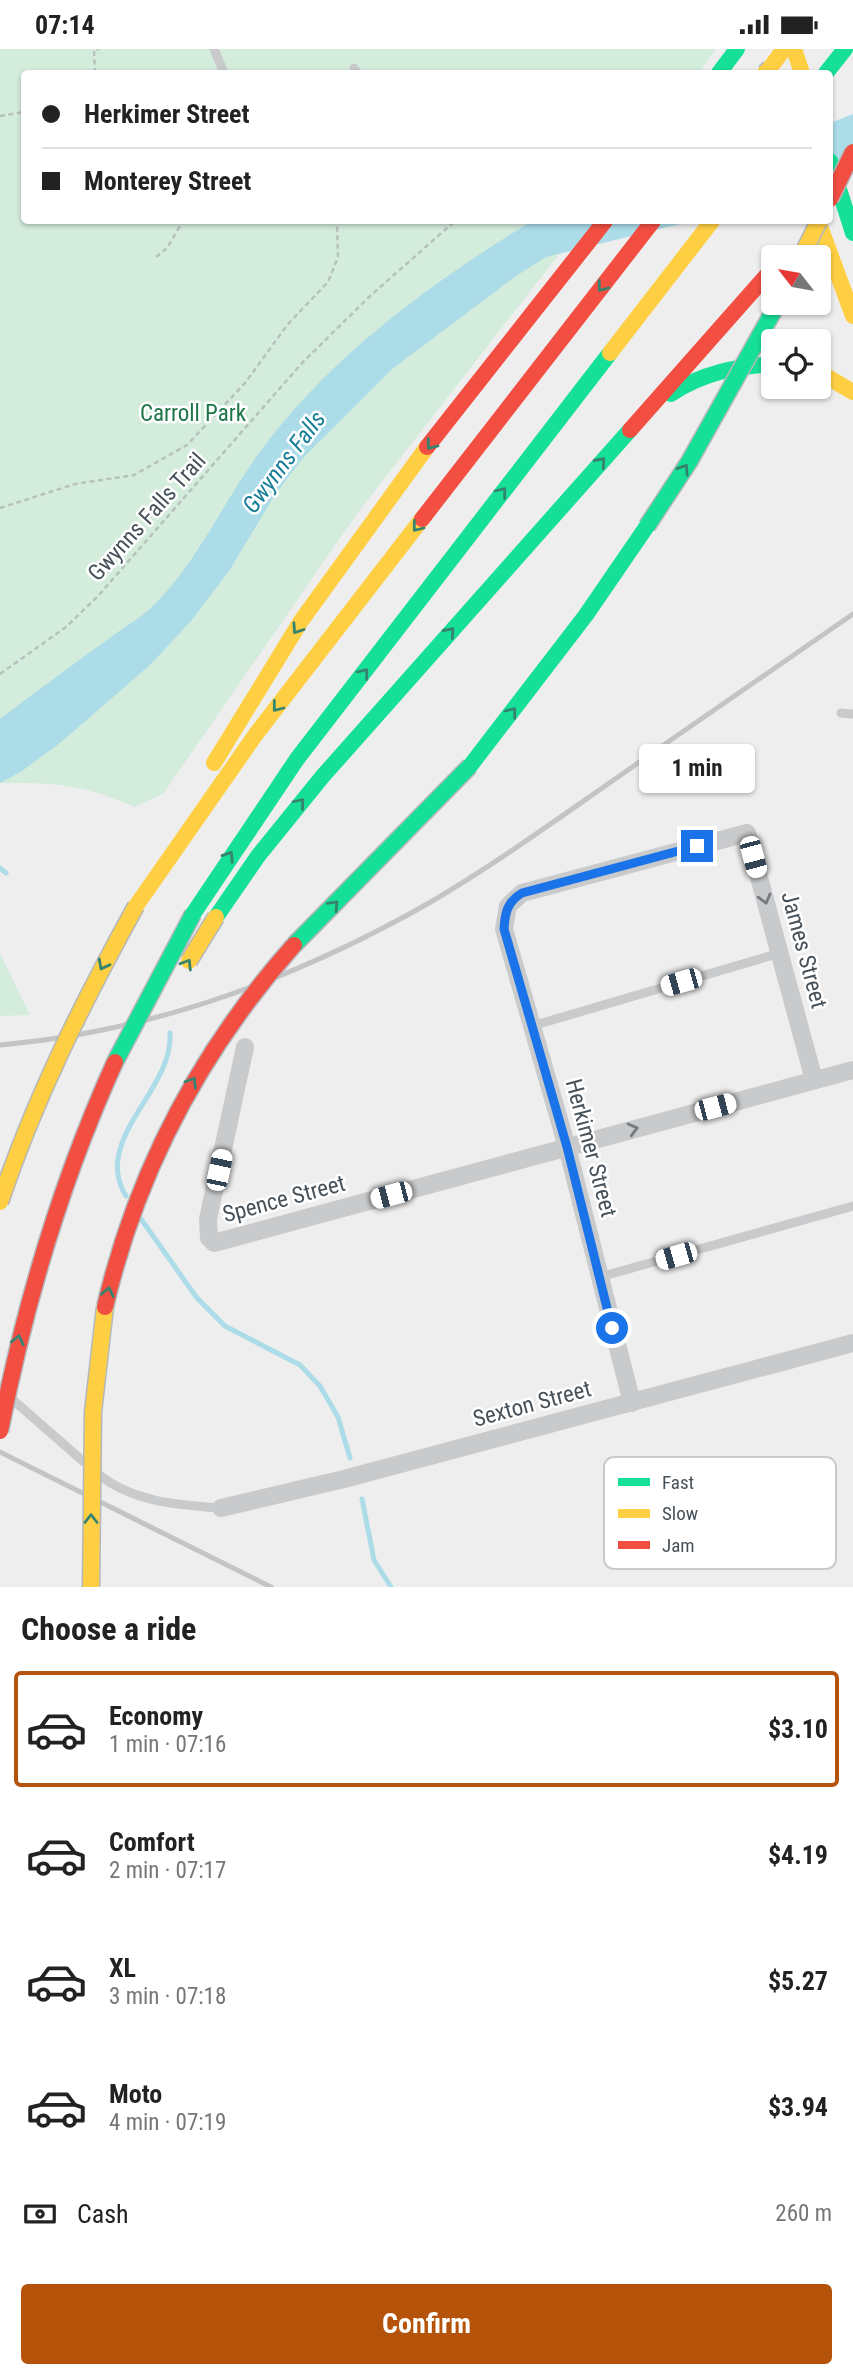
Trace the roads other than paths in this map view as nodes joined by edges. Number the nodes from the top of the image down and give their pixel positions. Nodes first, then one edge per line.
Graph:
1 (214, 49) edge
2 (737, 49) edge
3 (764, 49) edge
4 (784, 49) edge
5 (794, 49) edge
6 (845, 49) edge
7 (223, 70) edge
8 (721, 70) edge
9 (767, 70) edge
10 (770, 70) edge
11 (801, 70) edge
12 (828, 70) edge
13 (853, 152) edge
14 (834, 194) edge
15 (603, 224) edge
16 (651, 224) edge
17 (710, 224) edge
18 (814, 224) edge
19 (816, 224) edge
20 (818, 224) edge
21 (853, 233) edge
22 (794, 245) edge
23 (806, 245) edge
24 (761, 282) edge
25 (771, 315) edge
26 (853, 316) edge
27 (761, 364) edge
28 (831, 367) edge
29 (842, 367) dead end
30 (831, 379) edge
31 (853, 392) edge
32 (640, 418) junction
33 (841, 713) dead end
34 (853, 714) edge
35 (747, 833) joint
36 (136, 906) junction
37 (780, 953) junction
38 (532, 1026) junction
39 (245, 1047) dead end
40 (853, 1070) edge
41 (814, 1080) junction
42 (567, 1147) junction
43 (68, 1171) junction
44 (0, 1202) edge
45 (853, 1206) edge
46 (600, 1277) junction
47 (853, 1343) edge
48 (0, 1388) edge
49 (632, 1403) junction
50 (0, 1431) edge
51 (221, 1509) joint
52 (91, 1587) edge

1 - 7 lane
2 - 8 main road
3 - 10 main road
4 - 9 main road
5 - 11 main road
6 - 12 main road
13 - 14 main road, bridge
14 - 21 main road
15 -> 36 main road
16 -> 36 main road
43 -> 17 main road, bridge
18 - 22 main road
19 - 23 main road, bridge
20 - 26 main road
24 - 32 main road
52 -> 25 main road, bridge
27 - 32 main road
28 - 29 main road
30 - 31 main road
43 -> 32 main road, bridge
33 - 34 lane
35 -> 37 street, James Street
35 - 38 street, Herkimer Street
36 -> 44 main road, bridge
37 - 38 lane
37 - 41 street, James Street
38 - 42 street, Herkimer Street
39 - 42 street, Spence Street
40 - 41 street, Spence Street
42 -> 41 street, Spence Street
42 - 46 street, Herkimer Street
50 -> 43 main road, bridge
45 - 46 lane
46 - 49 street, Herkimer Street
47 - 49 street, Sexton Street
48 - 51 lane
49 - 51 street, Sexton Street

